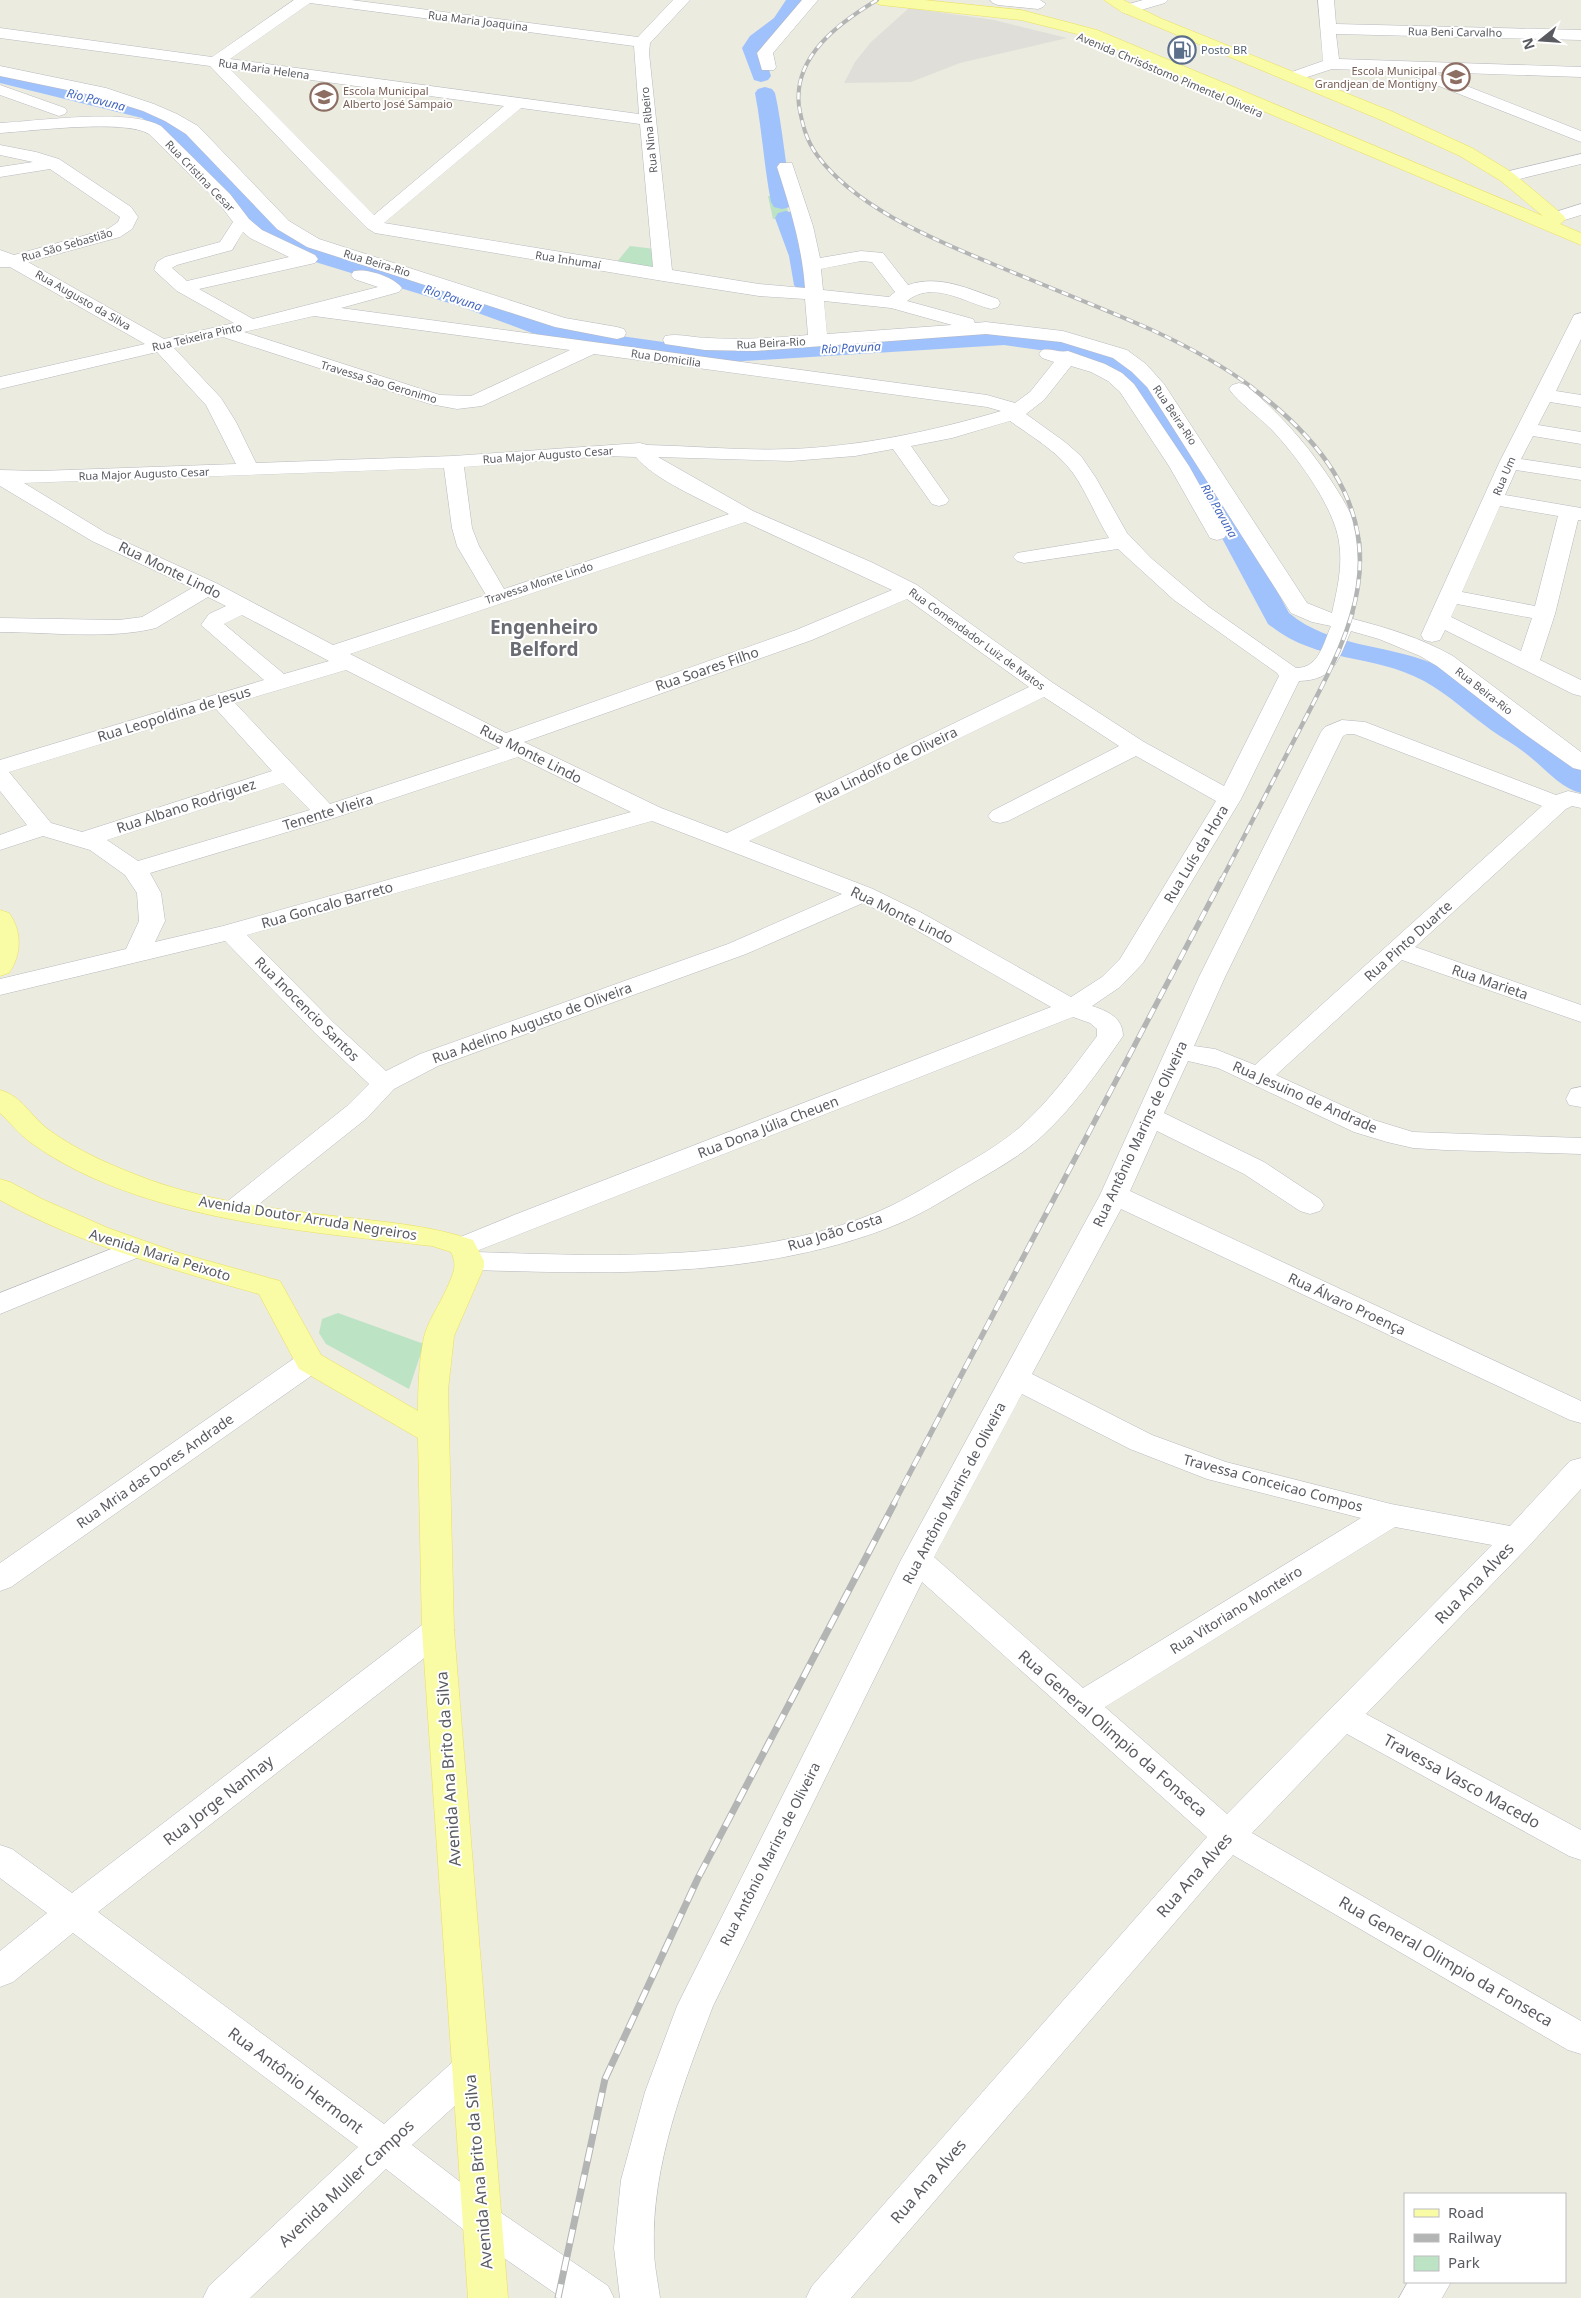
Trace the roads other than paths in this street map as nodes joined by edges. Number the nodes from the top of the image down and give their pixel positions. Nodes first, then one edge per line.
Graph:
1 (304, 0) edge
2 (315, 0) edge
3 (682, 0) edge
4 (810, 0) edge
5 (881, 0) edge
6 (998, 0) edge
7 (1112, 0) edge
8 (1160, 0) edge
9 (1326, 0) edge
10 (1037, 2) edge
11 (384, 4) edge
12 (940, 6) junction
13 (1128, 19) junction
14 (1048, 20) junction
15 (1330, 29) junction
16 (0, 33) edge
17 (1581, 35) edge
18 (1091, 36) junction
19 (642, 42) junction
20 (216, 62) junction
21 (1332, 64) junction
22 (768, 67) dead end
23 (1405, 67) junction
24 (0, 71) edge
25 (1581, 72) edge
26 (1292, 77) junction
27 (0, 90) edge
28 (516, 104) junction
29 (59, 111) dead end
30 (648, 120) junction
31 (0, 128) edge
32 (1581, 137) edge
33 (0, 150) edge
34 (1581, 159) edge
35 (53, 163) junction
36 (786, 166) dead end
37 (0, 172) edge
38 (1507, 177) junction
39 (1524, 190) junction
40 (1445, 191) junction
41 (1502, 204) junction
42 (1581, 209) edge
43 (1555, 218) junction
44 (243, 223) junction
45 (373, 224) junction
46 (1580, 244) edge
47 (306, 258) junction
48 (4, 260) edge
49 (812, 265) junction
50 (663, 276) junction
51 (183, 287) junction
52 (813, 294) junction
53 (898, 298) junction
54 (991, 303) dead end
55 (314, 310) junction
56 (249, 324) junction
57 (986, 328) junction
58 (1579, 328) edge
59 (222, 330) junction
60 (161, 345) junction
61 (590, 348) junction
62 (815, 349) junction
63 (1068, 358) junction
64 (1560, 364) junction
65 (730, 367) junction
66 (1581, 367) edge
67 (805, 377) junction
68 (0, 383) edge
69 (1239, 389) dead end
70 (1543, 395) junction
71 (1581, 401) edge
72 (1013, 414) junction
73 (1526, 429) junction
74 (1581, 438) edge
75 (898, 443) junction
76 (640, 450) junction
77 (453, 462) junction
78 (1509, 463) junction
79 (249, 470) junction
80 (1581, 474) edge
81 (0, 477) edge
82 (1494, 499) junction
83 (939, 500) dead end
84 (1575, 513) edge
85 (746, 515) junction
86 (1218, 534) dead end
87 (1123, 542) junction
88 (1024, 557) dead end
89 (208, 588) junction
90 (908, 590) junction
91 (1448, 596) junction
92 (498, 597) junction
93 (242, 606) junction
94 (1544, 614) junction
95 (0, 626) edge
96 (1337, 634) junction
97 (340, 658) junction
98 (1528, 662) junction
99 (1290, 675) junction
100 (280, 682) junction
101 (1045, 688) junction
102 (1581, 689) edge
103 (220, 700) junction
104 (1357, 727) joint
105 (512, 745) junction
106 (1136, 747) junction
107 (1581, 764) edge
108 (0, 767) edge
109 (287, 774) junction
110 (0, 776) edge
111 (1229, 799) junction
112 (1569, 801) edge
113 (326, 813) junction
114 (653, 814) junction
115 (1000, 816) dead end
116 (42, 828) junction
117 (85, 839) junction
118 (728, 842) junction
119 (0, 843) edge
120 (134, 870) junction
121 (864, 894) junction
122 (0, 918) edge
123 (230, 932) junction
124 (1398, 950) junction
125 (136, 955) junction
126 (0, 968) edge
127 (0, 987) edge
128 (1072, 1008) junction
129 (1581, 1014) edge
130 (1180, 1052) junction
131 (1258, 1077) junction
132 (385, 1083) junction
133 (0, 1098) edge
134 (1150, 1117) junction
135 (1581, 1146) edge
136 (0, 1188) edge
137 (1114, 1195) junction
138 (1310, 1205) dead end
139 (234, 1210) junction
140 (134, 1249) junction
141 (467, 1253) junction
142 (0, 1304) edge
143 (310, 1362) junction
144 (1015, 1378) junction
145 (1581, 1413) edge
146 (433, 1433) junction
147 (1581, 1469) edge
148 (1391, 1515) junction
149 (1517, 1539) junction
150 (917, 1560) junction
151 (0, 1579) edge
152 (438, 1630) junction
153 (1081, 1705) junction
154 (1344, 1717) junction
155 (1229, 1836) junction
156 (1581, 1846) edge
157 (0, 1859) edge
158 (72, 1912) junction
159 (0, 1972) edge
160 (1581, 2039) edge
161 (470, 2069) junction
162 (385, 2146) junction
163 (483, 2222) junction
164 (1430, 2283) edge
165 (224, 2298) edge
166 (488, 2298) edge
167 (594, 2298) edge
168 (640, 2298) edge
169 (826, 2298) edge
170 (1419, 2298) edge

1 - 20 street
2 - 11 street, Rua Maria Joaquina
3 - 19 street
4 - 22 street
5 - 12 main road
6 - 10 street
7 - 13 main road
8 - 13 street
9 - 15 street
10 - 14 street
11 - 19 street, Rua Maria Joaquina
12 - 14 main road, Avenida Chrisóstomo Pimentel Oliveira
12 - 18 main road, Avenida Chrisóstomo Pimentel Oliveira
13 - 18 main road
13 - 26 main road
14 - 18 main road, Avenida Chrisóstomo Pimentel Oliveira
15 - 17 street, Rua Beni Carvalho
15 - 21 street
16 - 20 street, Rua Maria Helena
18 - 40 main road, Avenida Chrisóstomo Pimentel Oliveira
18 - 41 main road, Avenida Chrisóstomo Pimentel Oliveira
19 - 30 street, Rua Nina Ribeiro
20 - 28 street, Rua Maria Helena
20 - 45 street, Rua Inhumaí
21 - 23 street
21 - 26 street
23 - 25 street
23 - 32 street
24 - 62 street, Rua Beira-Rio
26 - 38 main road
27 - 29 street
28 - 30 street, Rua Maria Helena
28 - 45 street
30 - 50 street, Rua Nina Ribeiro
31 - 44 street, Rua Cristina Cesar
33 - 35 street, Rua São Sebastião
34 - 38 street
35 - 37 street
35 - 48 street, Rua São Sebastião
36 - 49 street
38 - 39 main road
39 - 41 main road
39 - 43 main road
40 - 41 main road
40 - 46 main road, Avenida Chrisóstomo Pimentel Oliveira
41 - 46 main road, Avenida Chrisóstomo Pimentel Oliveira
42 - 43 street
43 - 46 main road
44 - 47 street
44 - 51 street, Rua Cristina Cesar
45 - 50 street, Rua Inhumaí
47 - 51 street
47 - 55 street, Rua Teixeira Pinto
48 - 60 street, Rua Augusto da Silva
49 - 52 street
49 - 53 street
50 - 52 street, Rua Inhumaí
51 - 56 street, Rua Cristina Cesar
52 - 53 street, Rua Inhumaí
52 - 62 street
53 - 54 street
53 - 57 street, Rua Inhumaí
55 - 56 street, Rua Teixeira Pinto
55 - 61 street, Rua Domicilia
56 - 59 street, Rua Teixeira Pinto
57 - 62 street, Rua Beira-Rio
57 - 96 street, Rua Beira-Rio
58 - 64 street, Rua Um
59 - 60 street, Rua Teixeira Pinto
59 - 61 street, Travessa Sao Geronimo
60 - 68 street, Rua Teixeira Pinto
60 - 79 street, Rua Augusto da Silva
61 - 65 street, Rua Domicilia
62 - 63 street
62 - 65 street
62 - 67 street
63 - 72 street, Rua Major Augusto Cesar
63 - 86 street
64 - 66 street
64 - 70 street, Rua Um
65 - 67 street, Rua Domicilia
67 - 72 street, Rua Domicilia
69 - 96 street
70 - 71 street
70 - 73 street, Rua Um
72 - 75 street, Rua Major Augusto Cesar
72 - 87 street
73 - 74 street
73 - 78 street, Rua Um
75 - 76 street, Rua Major Augusto Cesar
75 - 83 street
76 - 77 street, Rua Major Augusto Cesar
76 - 85 street, Rua Comendador Luiz de Matos
77 - 79 street, Rua Major Augusto Cesar
77 - 92 street
78 - 80 street
78 - 82 street, Rua Um
79 - 81 street, Rua Major Augusto Cesar
81 - 89 street, Rua Monte Lindo
82 - 84 street
82 - 91 street, Rua Um
84 - 94 street
85 - 90 street, Rua Comendador Luiz de Matos
85 - 92 street, Travessa Monte Lindo
87 - 88 street
87 - 99 street
89 - 93 street, Rua Monte Lindo
89 - 95 street
90 - 101 street, Rua Comendador Luiz de Matos
90 - 105 street, Rua Soares Filho
91 - 94 street
91 - 98 street, Rua Um
92 - 97 street, Travessa Monte Lindo
93 - 97 street, Rua Monte Lindo
93 - 100 street
94 - 98 street
96 - 99 street
96 - 107 street, Rua Beira-Rio
97 - 100 street, Rua Leopoldina de Jesus
97 - 105 street, Rua Monte Lindo
98 - 102 street
99 - 111 street, Rua Luís da Hora
100 - 103 street, Rua Leopoldina de Jesus
101 - 106 street, Rua Comendador Luiz de Matos
101 - 118 street, Rua Lindolfo de Oliveira
103 - 108 street, Rua Leopoldina de Jesus
103 - 109 street
104 - 112 street, Rua Pinto Duarte
104 - 130 street, Rua Antônio Marins de Oliveira
105 - 113 street, Tenente Vieira
105 - 114 street, Rua Monte Lindo
106 - 111 street, Rua Comendador Luiz de Matos
106 - 115 street
109 - 113 street
109 - 117 street, Rua Albano Rodriguez
110 - 116 street
111 - 128 street, Rua Luís da Hora
112 - 124 street, Rua Pinto Duarte
113 - 120 street, Tenente Vieira
114 - 118 street, Rua Monte Lindo
114 - 123 street, Rua Goncalo Barreto
116 - 117 street
116 - 119 street
117 - 120 street
118 - 121 street, Rua Monte Lindo
120 - 125 street
121 - 128 street, Rua Monte Lindo
121 - 132 street, Rua Adelino Augusto de Oliveira
122 - 126 main road
123 - 125 street, Rua Goncalo Barreto
123 - 132 street, Rua Inocencio Santos
124 - 129 street, Rua Marieta
124 - 131 street, Rua Pinto Duarte
125 - 127 street, Rua Goncalo Barreto
128 - 141 street, Rua Dona Júlia Cheuen
128 - 141 street, Rua João Costa
130 - 131 street, Rua Jesuino de Andrade
130 - 134 street, Rua Antônio Marins de Oliveira
131 - 135 street, Rua Jesuino de Andrade
132 - 139 street, Rua Adelino Augusto de Oliveira
133 - 139 main road, Avenida Doutor Arruda Negreiros
134 - 137 street, Rua Antônio Marins de Oliveira
134 - 138 street
136 - 140 main road, Avenida Maria Peixoto
137 - 144 street, Rua Antônio Marins de Oliveira
137 - 145 street, Rua Álvaro Proença
139 - 141 main road, Avenida Doutor Arruda Negreiros
140 - 142 street
140 - 143 main road, Avenida Maria Peixoto
141 - 146 main road, Avenida Ana Brito da Silva
143 - 146 main road
143 - 151 street, Rua Mria das Dores Andrade
144 - 148 street, Travessa Conceicao Compos
144 - 150 street, Rua Antônio Marins de Oliveira
146 - 152 main road, Avenida Ana Brito da Silva
147 - 149 street, Rua Ana Alves
148 - 149 street, Travessa Conceicao Compos
148 - 153 street, Rua Vitoriano Monteiro
149 - 154 street, Rua Ana Alves
150 - 153 street, Rua General Olimpio da Fonseca
150 - 168 street, Rua Antônio Marins de Oliveira
152 - 158 street, Rua Jorge Nanhay
152 - 161 main road, Avenida Ana Brito da Silva
153 - 155 street, Rua General Olimpio da Fonseca
154 - 155 street, Rua Ana Alves
154 - 156 street, Travessa Vasco Macedo
155 - 160 street, Rua General Olimpio da Fonseca
155 - 169 street, Rua Ana Alves
157 - 158 street, Rua Antônio Hermont
158 - 159 street, Rua Jorge Nanhay
158 - 162 street, Rua Antônio Hermont
161 - 162 street, Avenida Muller Campos
161 - 163 main road, Avenida Ana Brito da Silva
162 - 163 street, Rua Antônio Hermont
162 - 165 street, Avenida Muller Campos
163 - 166 main road, Avenida Ana Brito da Silva
163 - 167 street, Rua Antônio Hermont
164 - 170 street

